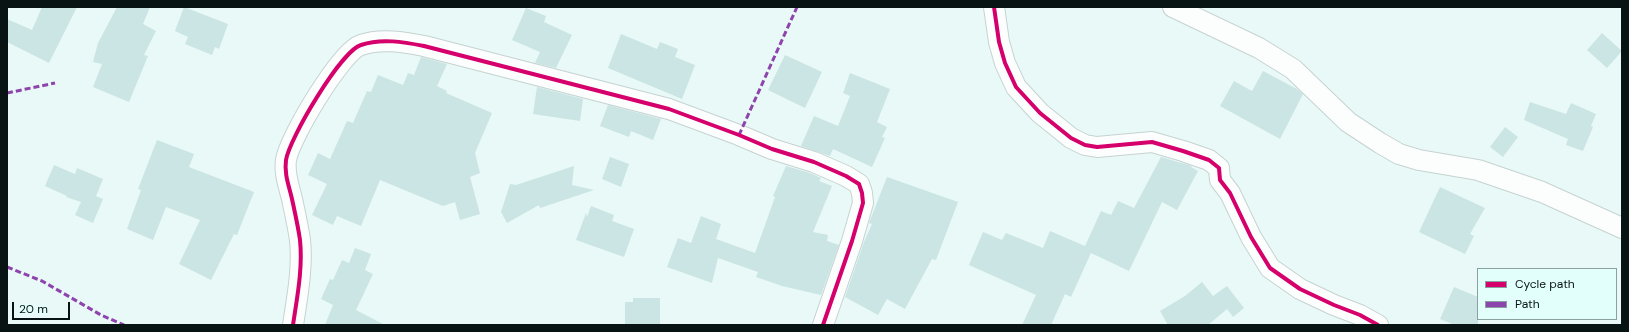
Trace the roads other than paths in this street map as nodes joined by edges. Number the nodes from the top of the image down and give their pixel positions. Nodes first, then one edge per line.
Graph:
1 (994, 7) edge
2 (1173, 7) edge
3 (1622, 228) edge
4 (293, 325) edge
5 (823, 325) edge
6 (1378, 325) edge

1 - 6 street
2 - 3 street
4 - 5 street

